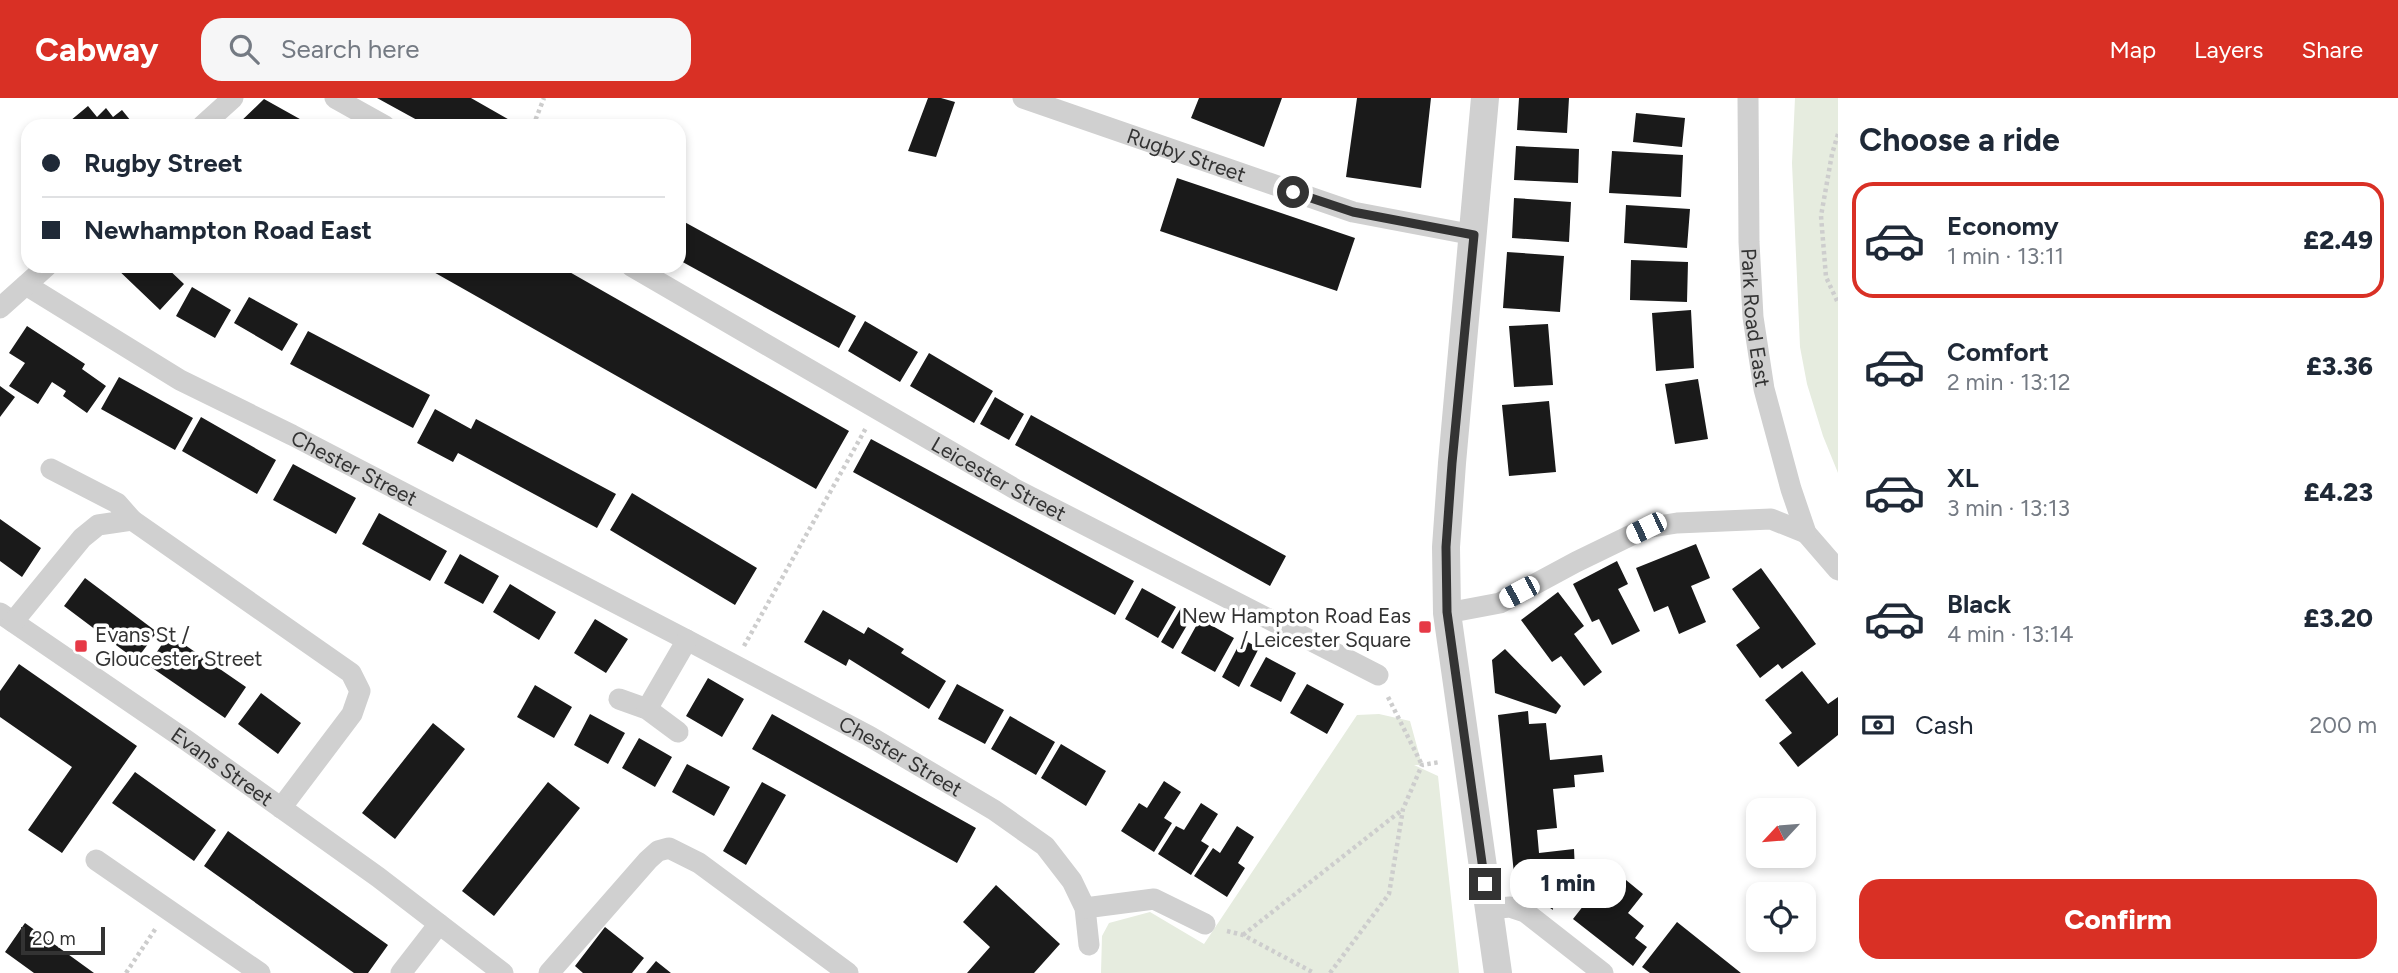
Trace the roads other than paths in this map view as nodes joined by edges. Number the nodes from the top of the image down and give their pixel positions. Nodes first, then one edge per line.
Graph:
1 (233, 98) edge
2 (335, 98) edge
3 (1023, 98) edge
4 (1485, 98) edge
5 (1748, 98) edge
6 (210, 119) edge
7 (372, 119) edge
8 (1474, 235) junction
9 (39, 273) edge
10 (643, 273) edge
11 (26, 285) junction
12 (0, 308) edge
13 (51, 470) dead end
14 (132, 520) junction
15 (1806, 533) junction
16 (1838, 570) edge
17 (1447, 612) junction
18 (7, 618) edge
19 (687, 640) junction
20 (1378, 676) road end
21 (618, 699) dead end
22 (648, 709) junction
23 (678, 732) dead end
24 (281, 808) junction
25 (96, 860) dead end
26 (1085, 908) junction
27 (1489, 909) junction
28 (439, 924) junction
29 (1205, 924) road end
30 (1089, 945) dead end
31 (260, 973) edge
32 (401, 973) edge
33 (503, 973) edge
34 (549, 973) edge
35 (848, 973) edge
36 (1498, 973) edge
37 (1603, 973) edge

1 - 6 street
2 - 7 street
3 - 8 street, Rugby Street
4 - 8 street
5 - 15 street, Park Road East
8 - 17 street
9 - 11 street
10 - 20 street, Leicester Street
11 - 12 street
11 - 19 street, Chester Street
13 - 14 street
14 - 18 street
14 - 24 street
15 - 16 street
15 - 17 street
17 - 27 street
18 - 24 street, Evans Street
19 - 22 street
19 - 26 street, Chester Street
21 - 22 street
22 - 23 street
24 - 28 street, Evans Street
25 - 31 street
26 - 29 street
26 - 30 street, Chester Street
27 - 36 street
27 - 37 street
28 - 32 street
28 - 33 street, Evans Street
34 - 35 street

